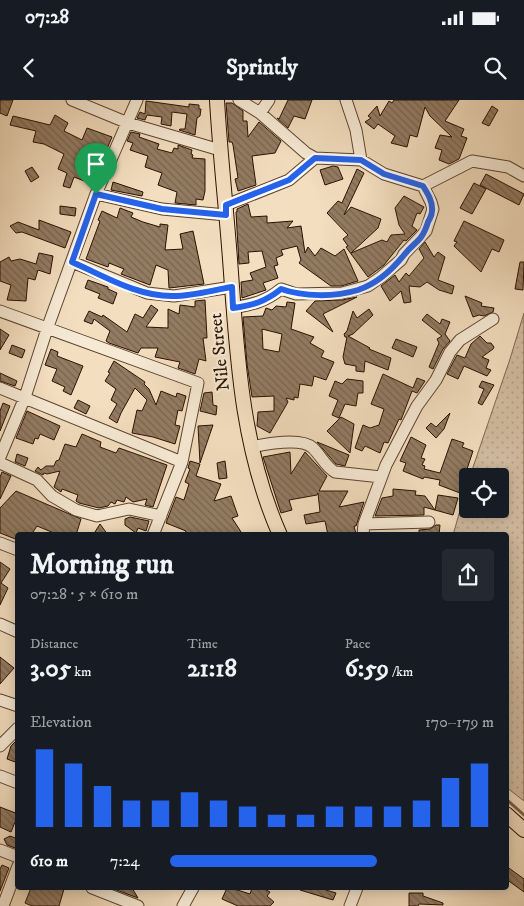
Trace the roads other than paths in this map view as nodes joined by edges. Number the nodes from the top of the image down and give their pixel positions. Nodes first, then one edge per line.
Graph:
1 (72, 100) edge
2 (136, 100) edge
3 (217, 100) edge
4 (239, 100) edge
5 (269, 100) edge
6 (346, 100) edge
7 (260, 113) junction
8 (128, 123) junction
9 (220, 150) junction
10 (315, 158) junction
11 (361, 160) junction
12 (524, 176) edge
13 (423, 186) junction
14 (96, 194) junction
15 (226, 210) junction
16 (72, 262) junction
17 (232, 287) junction
18 (233, 308) junction
19 (0, 311) edge
20 (493, 319) dead end
21 (47, 329) junction
22 (0, 388) edge
23 (25, 397) junction
24 (250, 447) junction
25 (0, 457) edge
26 (182, 462) junction
27 (0, 463) edge
28 (381, 476) junction
29 (161, 516) junction
30 (429, 522) dead end
31 (363, 530) edge
32 (154, 532) edge
33 (279, 532) edge
34 (0, 543) edge
35 (15, 549) edge
36 (0, 624) edge
37 (15, 631) edge
38 (0, 700) edge
39 (15, 705) edge
40 (15, 731) edge
41 (0, 746) edge
42 (0, 776) edge
43 (15, 782) edge
44 (509, 817) edge
45 (524, 830) edge
46 (0, 850) edge
47 (15, 856) edge
48 (15, 874) edge
49 (97, 890) edge
50 (192, 890) edge
51 (356, 890) edge
52 (3, 906) edge
53 (138, 906) edge
54 (183, 906) edge
55 (350, 906) edge

1 - 8 street
2 - 8 street
3 - 9 main road, Nile Street
4 - 7 street
5 - 7 street
6 - 11 street
7 - 10 street
8 - 9 street
8 - 14 street
9 - 15 main road, Nile Street
10 - 11 street
10 - 15 street
11 - 13 street
12 - 13 street
13 - 18 street
14 - 15 street
14 - 16 street
15 - 17 main road, Nile Street
16 - 17 street
16 - 21 street
17 - 18 main road, Nile Street
18 - 24 main road, Nile Street
19 - 21 street
20 - 28 street
21 - 23 street
21 - 26 street
22 - 23 street
23 - 25 street
23 - 26 street
24 - 28 street
24 - 33 main road, Nile Street
26 - 29 street
27 - 29 street
28 - 31 street
29 - 32 street
30 - 31 street
34 - 35 street
36 - 37 street
38 - 39 street
40 - 41 street
42 - 43 street
44 - 45 main road
46 - 47 street
48 - 52 street
49 - 53 street
50 - 54 street
51 - 55 street

